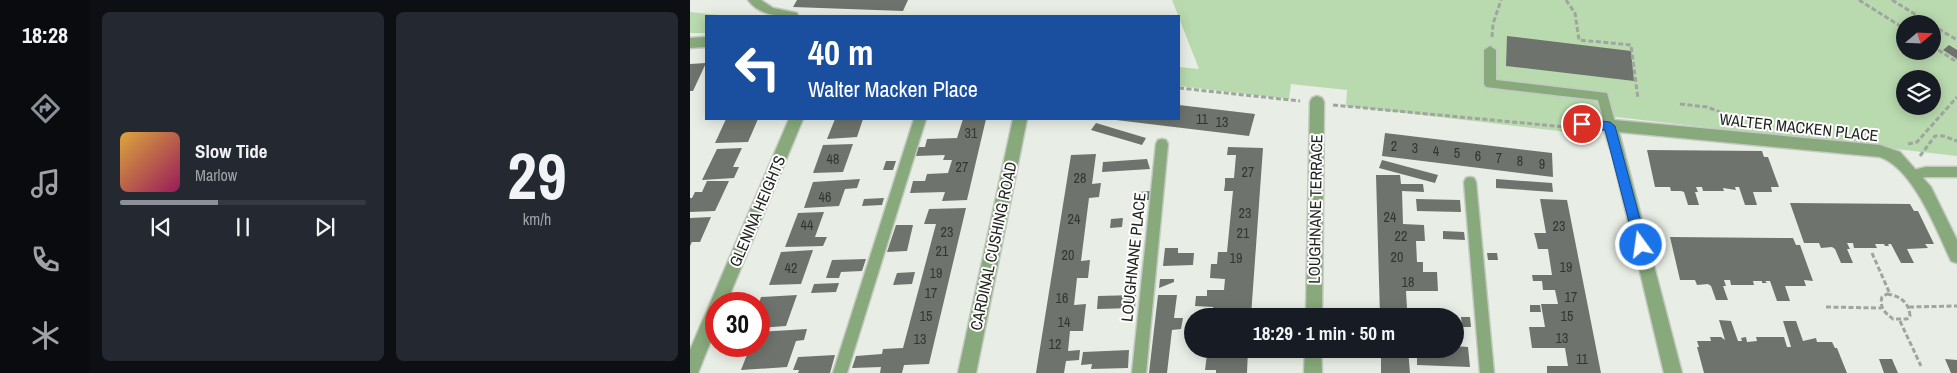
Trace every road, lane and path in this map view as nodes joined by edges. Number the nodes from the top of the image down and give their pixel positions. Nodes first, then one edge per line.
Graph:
1 (753, 0) edge
2 (1500, 0) edge
3 (1566, 0) edge
4 (1858, 0) edge
5 (1892, 0) edge
6 (788, 15) edge
7 (1917, 15) edge
8 (1896, 23) edge
9 (1941, 30) edge
10 (1957, 40) edge
11 (705, 42) edge
12 (690, 43) edge
13 (1490, 50) joint
14 (1941, 52) edge
15 (1957, 62) edge
16 (1180, 88) edge
17 (1638, 99) dead end
18 (1317, 102) junction
19 (796, 120) edge
20 (920, 120) edge
21 (1020, 120) edge
22 (1582, 124) joint
23 (1610, 126) junction
24 (1957, 141) edge
25 (1162, 144) dead end
26 (1909, 170) junction
27 (1957, 172) edge
28 (1470, 182) dead end
29 (1872, 253) dead end
30 (1957, 256) edge
31 (723, 292) edge
32 (1890, 294) junction
33 (1957, 306) edge
34 (1826, 307) dead end
35 (1909, 307) junction
36 (1314, 308) edge
37 (1882, 308) junction
38 (1900, 320) junction
39 (705, 335) edge
40 (1313, 358) edge
41 (1921, 366) dead end
42 (690, 371) edge
43 (840, 373) edge
44 (967, 373) edge
45 (1139, 373) edge
46 (1313, 373) edge
47 (1487, 373) edge
48 (1673, 373) edge

1 - 6 lane
2 - 13 path
3 - 17 path
4 - 8 path
5 - 7 path
9 - 10 path
11 - 12 street
13 - 23 lane
14 - 15 path
16 - 18 path
18 - 22 path
18 - 36 street, LOUGHNANE TERRACE
19 - 31 street, GLENINA HEIGHTS
20 - 43 lane
21 - 44 street, CARDINAL CUSHING ROAD
22 - 23 street, WALTER MACKEN PLACE
23 - 26 street, WALTER MACKEN PLACE
23 - 48 street
24 - 26 path
25 - 45 lane, LOUGHNANE PLACE
26 - 27 lane
26 - 30 street, WALTER MACKEN PLACE
28 - 47 lane
29 - 32 path
32 - 35 path
32 - 37 path
33 - 35 path
34 - 37 path
35 - 38 path
37 - 38 path
38 - 41 path
39 - 42 street
40 - 46 street

